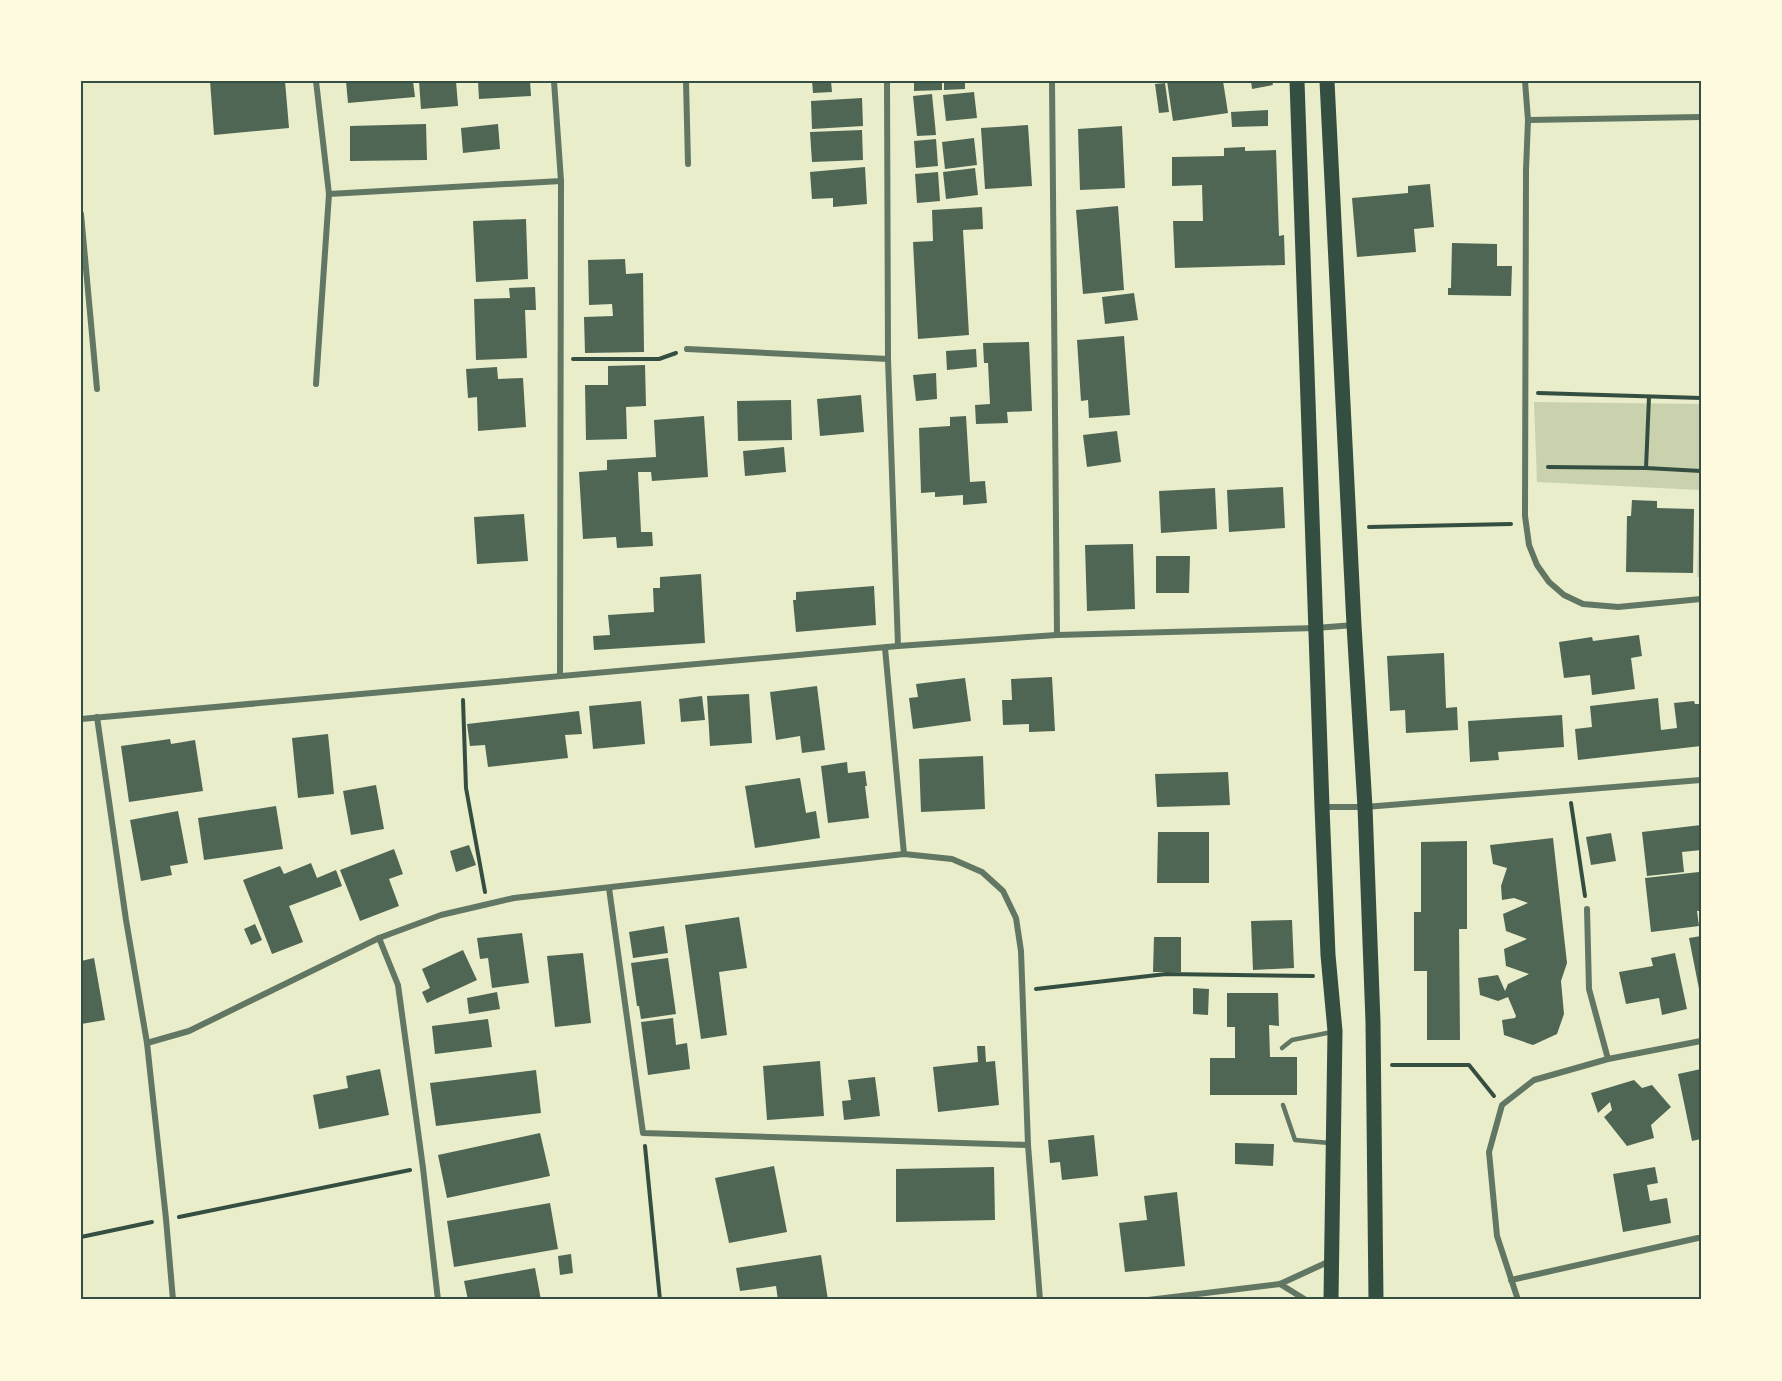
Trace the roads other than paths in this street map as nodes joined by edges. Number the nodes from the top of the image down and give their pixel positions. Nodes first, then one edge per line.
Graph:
1 (316, 81) edge
2 (554, 81) edge
3 (686, 81) edge
4 (886, 81) edge
5 (1052, 81) edge
6 (1297, 81) edge
7 (1327, 81) edge
8 (1525, 81) edge
9 (1701, 117) edge
10 (1528, 120) junction
11 (688, 164) dead end
12 (561, 181) junction
13 (329, 194) junction
14 (81, 214) edge
15 (687, 350) road end
16 (888, 359) junction
17 (316, 384) dead end
18 (97, 389) dead end
19 (1701, 599) edge
20 (1354, 625) junction
21 (1316, 628) junction
22 (1057, 635) junction
23 (898, 646) junction
24 (885, 648) junction
25 (560, 675) junction
26 (97, 717) junction
27 (81, 719) edge
28 (1701, 780) edge
29 (1322, 807) junction
30 (1365, 807) junction
31 (904, 854) junction
32 (609, 888) junction
33 (1587, 909) road end
34 (379, 939) junction
35 (1335, 1031) junction
36 (1701, 1041) edge
37 (147, 1043) junction
38 (1282, 1048) dead end
39 (1608, 1059) junction
40 (1283, 1105) dead end
41 (1332, 1143) junction
42 (1028, 1145) junction
43 (1698, 1238) dead end
44 (1331, 1261) junction
45 (1510, 1280) junction
46 (1280, 1284) junction
47 (173, 1300) edge
48 (438, 1300) edge
49 (1040, 1300) edge
50 (1148, 1300) edge
51 (1306, 1300) edge
52 (1331, 1300) edge
53 (1376, 1300) edge
54 (1518, 1300) edge

1 - 13 street
2 - 12 street
3 - 11 street
4 - 16 street
5 - 22 street
6 - 21 main road
7 - 20 main road
8 - 10 street
9 - 10 street
10 - 19 street
12 - 13 street
12 - 25 street
13 - 17 street
14 - 18 street
15 - 16 street
16 - 23 street
20 - 21 street
20 - 30 main road
21 - 22 street
21 - 29 main road
22 - 23 street
23 - 24 street
24 - 25 street
24 - 31 street
25 - 26 street
26 - 27 street
26 - 37 street
28 - 30 street
29 - 30 street
29 - 35 main road
30 - 53 main road
31 - 32 street
31 - 42 street
32 - 34 street
32 - 42 street
33 - 39 street
34 - 37 street
34 - 48 street
35 - 38 lane
35 - 41 main road
36 - 39 street
37 - 47 street
39 - 45 street
40 - 41 lane
41 - 44 main road
42 - 49 street
43 - 45 street
44 - 46 street
44 - 52 main road
45 - 54 street
46 - 50 street
46 - 51 street

